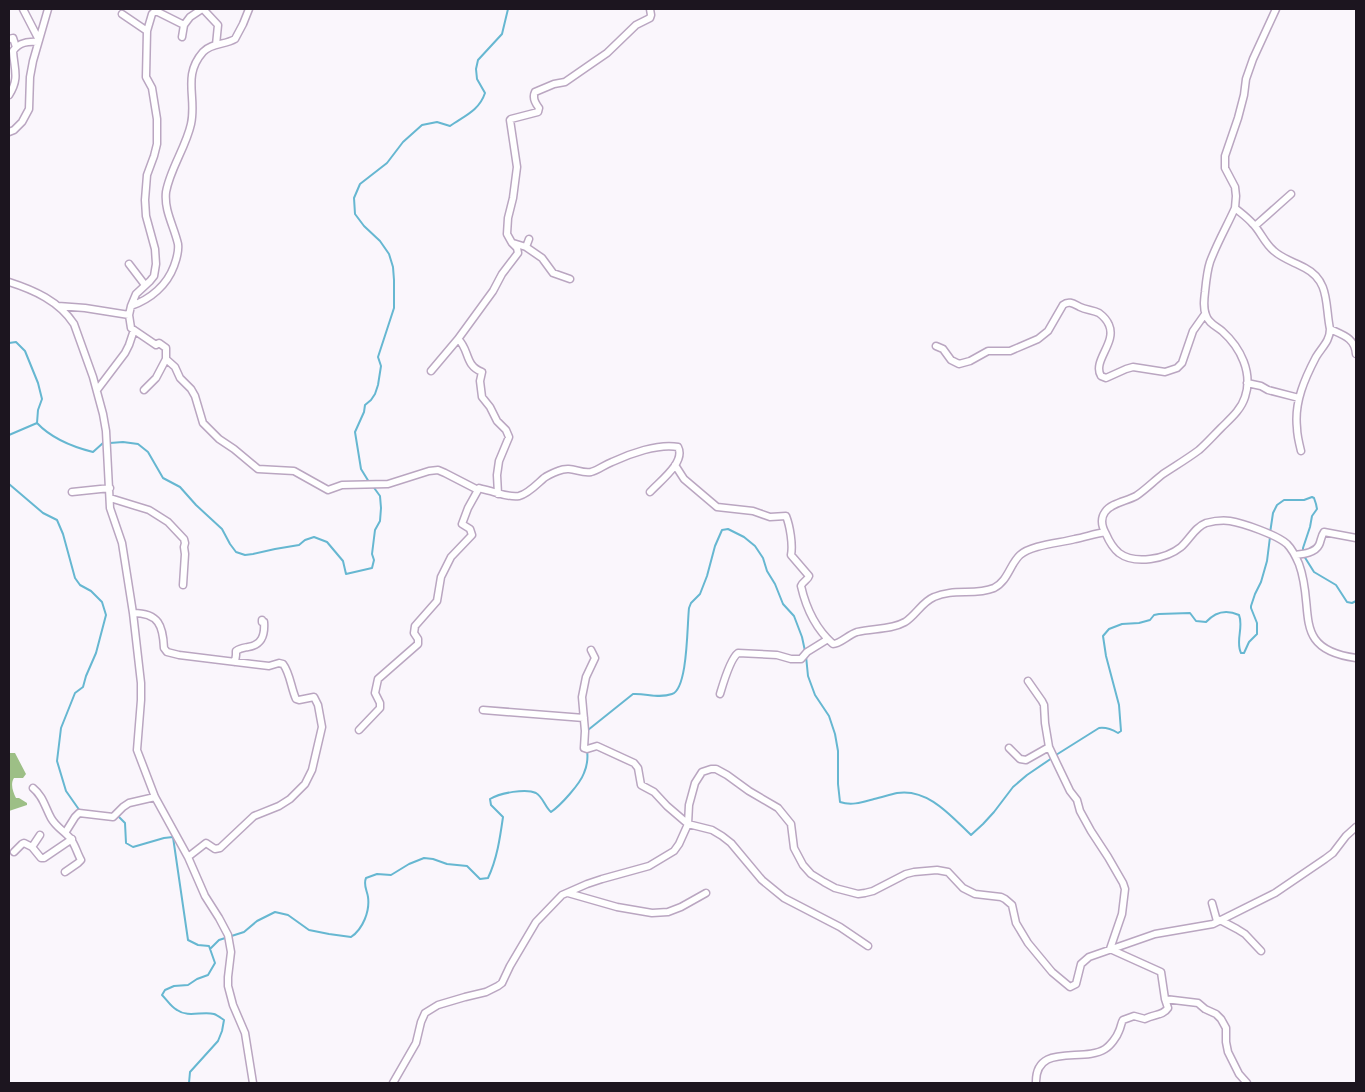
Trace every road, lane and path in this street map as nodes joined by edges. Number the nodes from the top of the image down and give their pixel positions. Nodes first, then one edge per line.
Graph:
1 (23, 9) edge
2 (48, 9) edge
3 (203, 9) edge
4 (249, 9) edge
5 (650, 9) edge
6 (1276, 9) edge
7 (122, 14) dead end
8 (184, 25) junction
9 (146, 31) junction
10 (182, 37) dead end
11 (9, 39) edge
12 (38, 41) junction
13 (216, 45) junction
14 (16, 47) junction
15 (9, 94) edge
16 (9, 132) edge
17 (1291, 194) dead end
18 (1235, 208) junction
19 (1255, 226) junction
20 (529, 239) dead end
21 (512, 243) junction
22 (526, 247) junction
23 (129, 264) dead end
24 (570, 279) dead end
25 (9, 282) edge
26 (145, 285) junction
27 (58, 306) junction
28 (131, 306) junction
29 (128, 314) junction
30 (1205, 314) junction
31 (1330, 329) junction
32 (134, 330) junction
33 (458, 339) junction
34 (936, 346) dead end
35 (1356, 354) edge
36 (166, 359) junction
37 (431, 371) dead end
38 (1247, 383) junction
39 (97, 390) junction
40 (144, 390) dead end
41 (1299, 398) junction
42 (1301, 451) dead end
43 (675, 465) junction
44 (110, 488) junction
45 (478, 490) junction
46 (72, 492) dead end
47 (650, 492) dead end
48 (498, 494) junction
49 (110, 498) junction
50 (1105, 532) junction
51 (1356, 538) edge
52 (1295, 555) junction
53 (183, 586) dead end
54 (134, 614) junction
55 (262, 620) dead end
56 (828, 639) junction
57 (590, 650) dead end
58 (1356, 658) edge
59 (235, 662) junction
60 (1028, 681) dead end
61 (720, 694) dead end
62 (483, 710) dead end
63 (584, 718) junction
64 (359, 730) dead end
65 (1049, 747) junction
66 (1009, 748) dead end
67 (33, 788) dead end
68 (155, 797) junction
69 (688, 824) junction
70 (1356, 827) edge
71 (65, 832) junction
72 (40, 835) dead end
73 (72, 839) junction
74 (32, 847) junction
75 (14, 852) dead end
76 (188, 857) junction
77 (65, 872) dead end
78 (568, 893) junction
79 (706, 893) dead end
80 (1212, 904) dead end
81 (1219, 921) junction
82 (868, 946) dead end
83 (1110, 949) junction
84 (1261, 951) dead end
85 (1165, 999) junction
86 (253, 1083) edge
87 (393, 1083) edge
88 (1036, 1083) edge
89 (1247, 1083) edge

1 - 12 street
2 - 12 street
3 - 8 street
3 - 13 street
4 - 13 street
5 - 21 street
6 - 18 street
7 - 9 street
8 - 9 street
8 - 10 street
9 - 26 street
11 - 14 street
12 - 14 street
12 - 16 street
13 - 28 street
14 - 15 street
17 - 19 street
18 - 19 street
18 - 30 street
19 - 31 street
20 - 22 street
21 - 22 street
21 - 33 street
22 - 24 street
23 - 26 street
25 - 27 street
26 - 28 street
27 - 29 street
27 - 39 street
28 - 29 street
29 - 32 street
30 - 34 street
30 - 38 street
31 - 35 street
31 - 41 street
32 - 36 street
32 - 39 street
33 - 37 street
33 - 48 street
36 - 40 street
36 - 45 street
38 - 41 street
38 - 50 street
39 - 44 street
41 - 42 street
43 - 47 street
43 - 48 street
43 - 56 street
44 - 46 street
44 - 49 street
45 - 48 street
45 - 64 street
49 - 53 street
49 - 54 street
50 - 52 street
50 - 56 street
51 - 52 street
52 - 58 street
54 - 59 street
54 - 68 street
55 - 59 street
56 - 61 street
57 - 63 street
59 - 76 street
60 - 65 street
62 - 63 street
63 - 69 street
65 - 66 street
65 - 83 street
67 - 71 street
68 - 71 street
68 - 76 street
69 - 78 street
69 - 82 street
69 - 83 street
70 - 81 street
71 - 73 street
72 - 74 street
73 - 74 street
73 - 77 street
74 - 75 street
76 - 86 street
78 - 79 street
78 - 87 street
80 - 81 street
81 - 83 street
81 - 84 street
83 - 85 street
85 - 88 street
85 - 89 street

